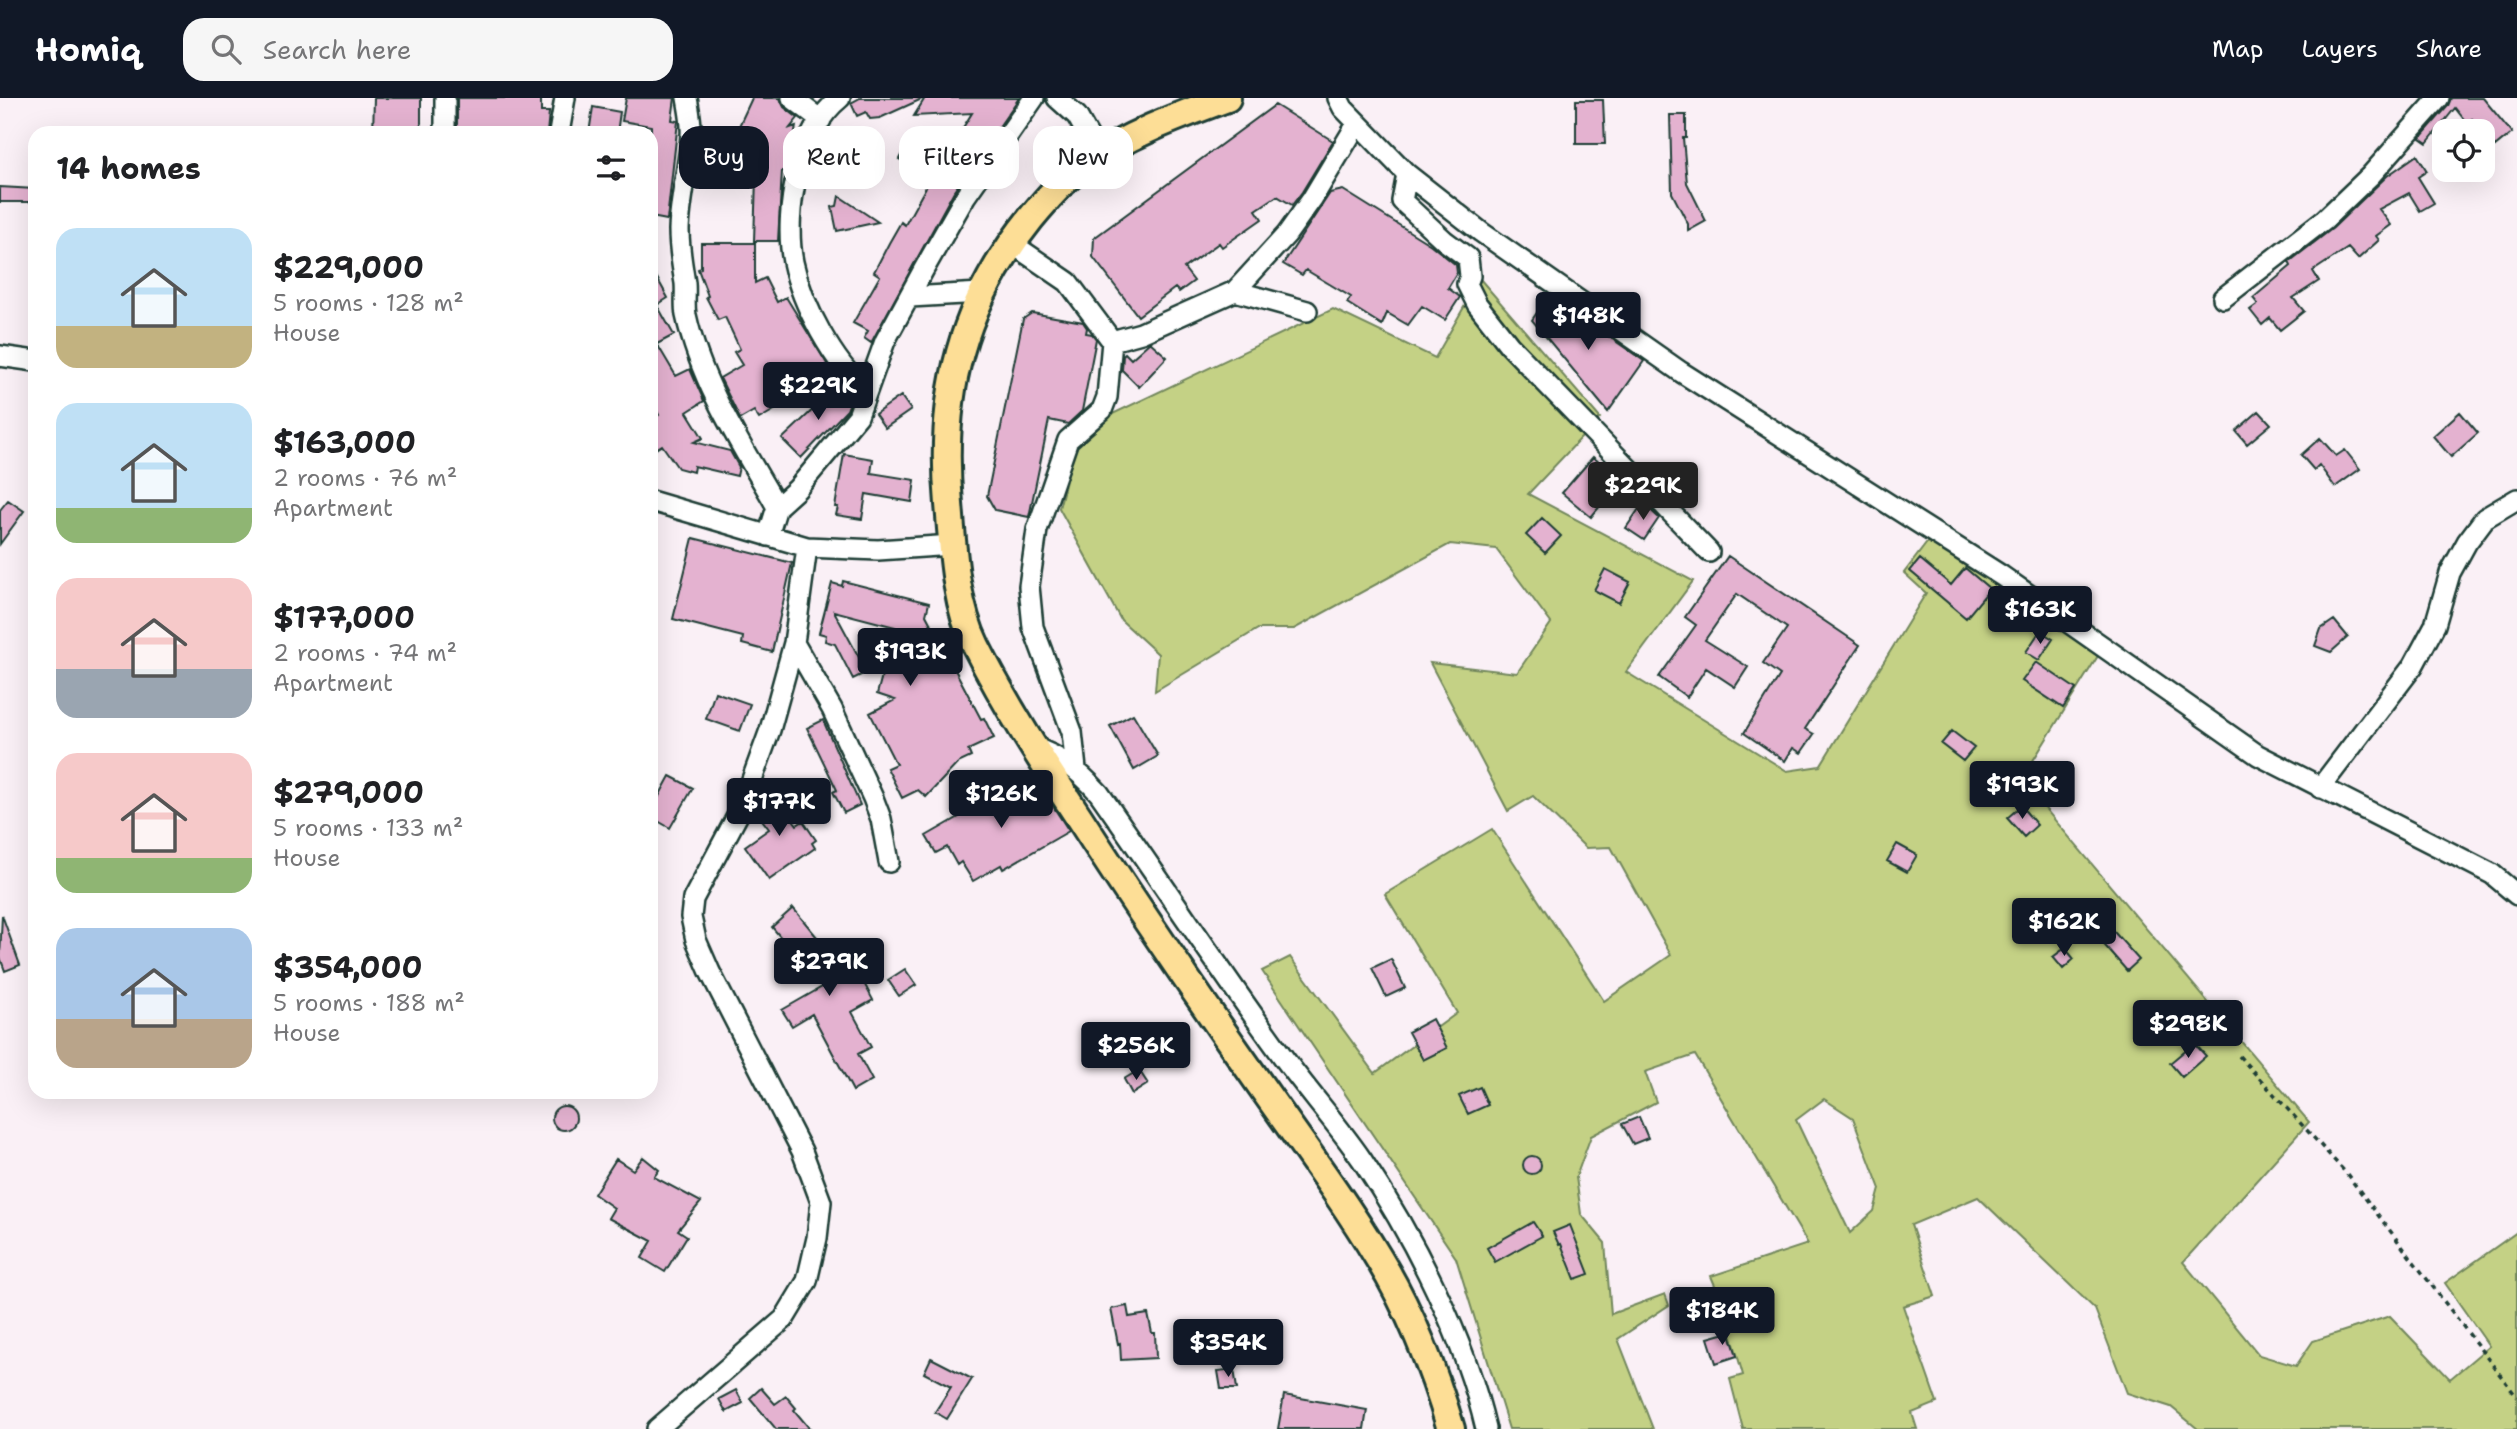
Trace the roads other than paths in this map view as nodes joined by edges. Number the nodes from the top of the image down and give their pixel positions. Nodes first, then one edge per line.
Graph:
1 (445, 98) edge
2 (565, 98) edge
3 (687, 98) edge
4 (792, 98) edge
5 (840, 98) edge
6 (1034, 98) edge
7 (1057, 98) edge
8 (1227, 98) edge
9 (1338, 98) edge
10 (2439, 98) edge
11 (821, 120) junction
12 (1357, 124) junction
13 (445, 126) edge
14 (560, 126) edge
15 (1083, 126) edge
16 (1133, 139) edge
17 (1407, 174) junction
18 (1058, 189) edge
19 (1011, 243) junction
20 (1236, 290) junction
21 (981, 293) junction
22 (910, 297) junction
23 (2222, 298) dead end
24 (1307, 311) dead end
25 (1112, 341) junction
26 (0, 356) edge
27 (28, 360) edge
28 (866, 391) junction
29 (2517, 499) edge
30 (658, 501) edge
31 (777, 506) junction
32 (768, 536) junction
33 (953, 545) junction
34 (807, 547) junction
35 (1709, 552) dead end
36 (794, 643) junction
37 (1032, 747) junction
38 (1076, 769) junction
39 (2320, 788) junction
40 (889, 862) dead end
41 (2517, 895) edge
42 (657, 1429) edge
43 (1451, 1429) edge
44 (1486, 1429) edge

1 - 13 street
2 - 14 street
3 - 31 street
4 - 11 street
5 - 11 street
6 - 22 street
7 - 15 street
8 - 16 main road
9 - 12 street
10 - 23 street
11 - 28 street
12 - 17 street
12 - 20 street
17 - 35 street
17 - 39 street
18 - 19 main road
19 - 21 main road
19 - 25 street
20 - 24 street
20 - 25 street
21 - 22 street
21 - 33 main road
22 - 28 street
25 - 38 street
26 - 27 street
28 - 31 street
29 - 39 street
30 - 32 street
31 - 32 street
32 - 34 street
33 - 34 street
33 - 37 main road
34 - 36 street
36 - 40 street
36 - 42 street
37 - 38 street
37 - 43 main road
38 - 44 street
39 - 41 street

